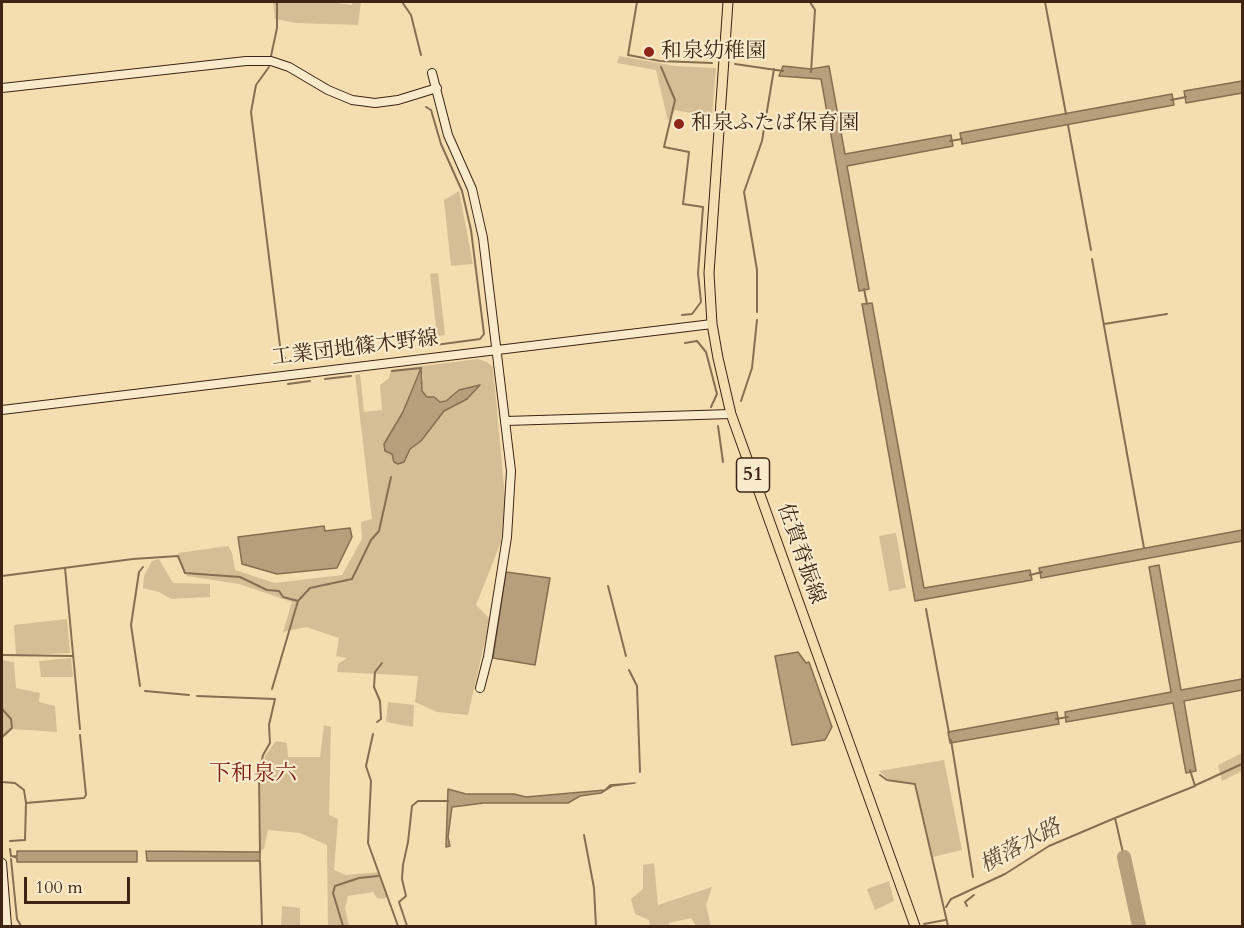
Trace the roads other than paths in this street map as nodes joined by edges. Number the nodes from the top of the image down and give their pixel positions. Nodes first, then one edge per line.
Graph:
1 (728, 2) edge
2 (432, 73) dead end
3 (2, 88) edge
4 (436, 88) junction
5 (712, 324) junction
6 (497, 350) junction
7 (2, 410) edge
8 (730, 414) junction
9 (506, 421) junction
10 (480, 688) dead end
11 (2, 863) edge
12 (7, 927) edge
13 (915, 927) edge

1 - 5 main road, 佐賀脊振線 / 51
2 - 4 street
3 - 4 street
4 - 6 street
5 - 6 street, 工業団地篠木野線
5 - 8 main road, 佐賀脊振線 / 51
6 - 7 street, 工業団地篠木野線
6 - 9 street
8 - 9 street
8 - 13 main road, 佐賀脊振線 / 51
9 - 10 street
11 - 12 street

